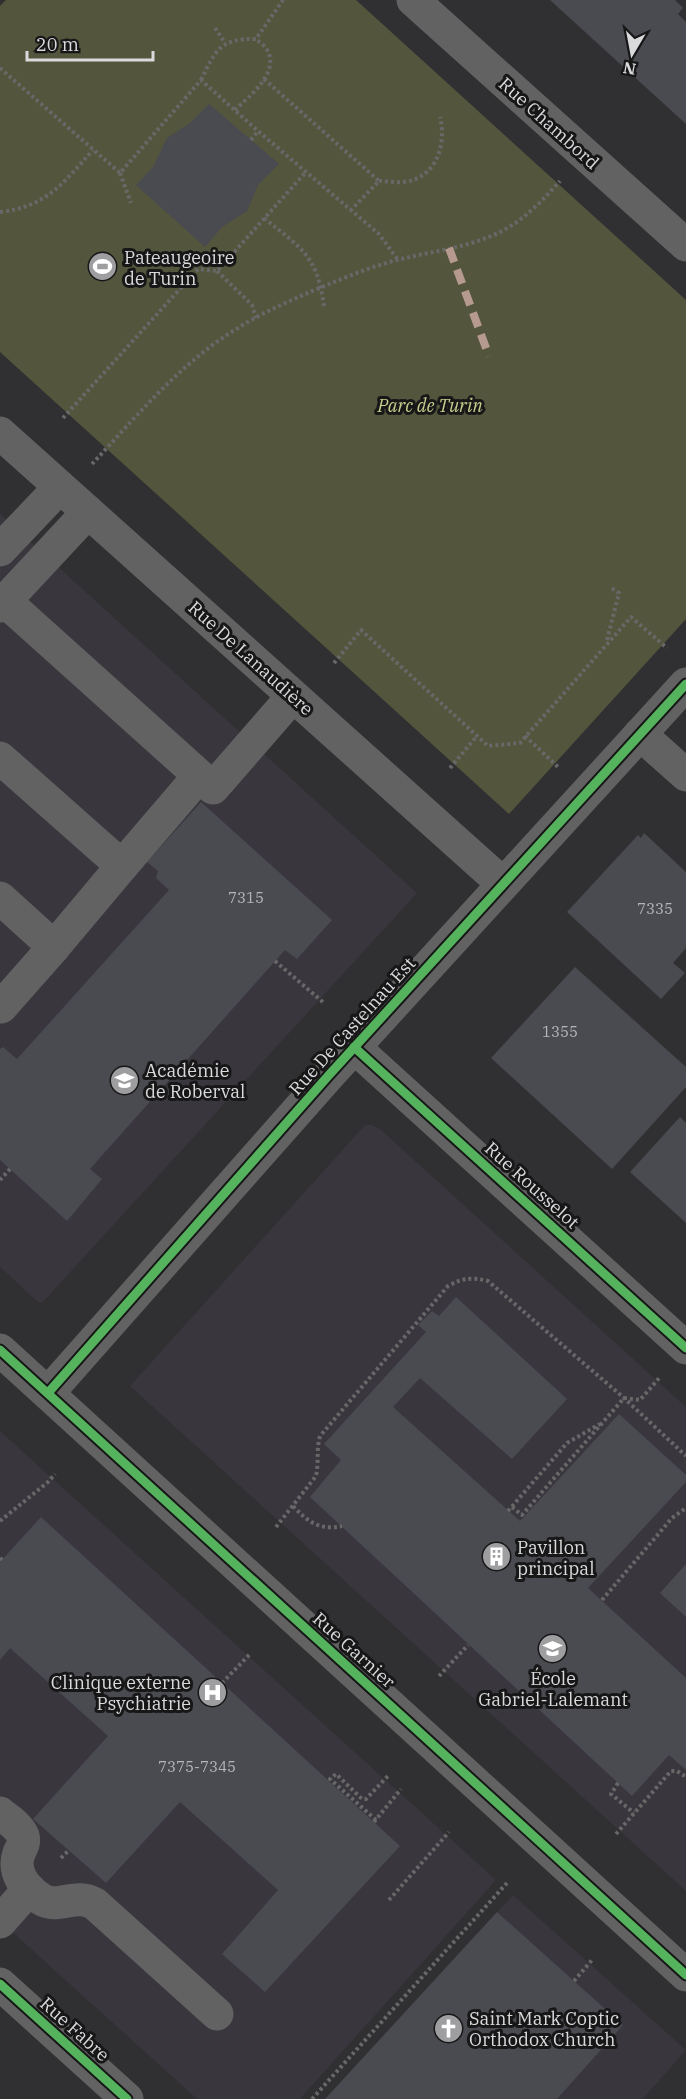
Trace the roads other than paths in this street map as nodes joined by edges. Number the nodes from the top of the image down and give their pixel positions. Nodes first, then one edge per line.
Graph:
1 (413, 0) edge
2 (686, 245) edge
3 (0, 433) edge
4 (72, 479) junction
5 (88, 512) junction
6 (0, 550) edge
7 (2, 603) edge
8 (686, 684) edge
9 (293, 696) junction
10 (640, 734) junction
11 (0, 758) edge
12 (686, 775) edge
13 (199, 776) junction
14 (122, 866) junction
15 (503, 884) junction
16 (0, 898) edge
17 (54, 946) junction
18 (0, 1006) edge
19 (354, 1047) junction
20 (686, 1348) edge
21 (0, 1350) edge
22 (48, 1393) junction
23 (0, 1813) edge
24 (29, 1889) junction
25 (0, 1922) edge
26 (686, 1975) edge
27 (0, 1984) edge
28 (217, 2014) dead end
29 (127, 2099) edge

1 - 2 street, Rue Chambord
3 - 4 street, Rue De Lanaudière
4 - 5 street, Rue De Lanaudière
4 - 6 street
5 - 7 street
5 - 9 street, Rue De Lanaudière
7 - 13 street
8 - 10 street, Rue De Castelnau Est
9 - 13 street
9 - 15 street, Rue De Lanaudière
10 - 12 street
10 - 15 street, Rue De Castelnau Est
11 - 14 street
13 - 14 street
14 - 17 street
15 - 19 street, Rue De Castelnau Est
16 - 17 street
17 - 18 street
19 - 20 street, Rue Rousselot
19 - 22 street, Rue De Castelnau Est
21 - 22 street, Rue Garnier
22 - 26 street, Rue Garnier
23 - 24 street
24 - 25 street
24 - 28 street
27 - 29 street, Rue Fabre

